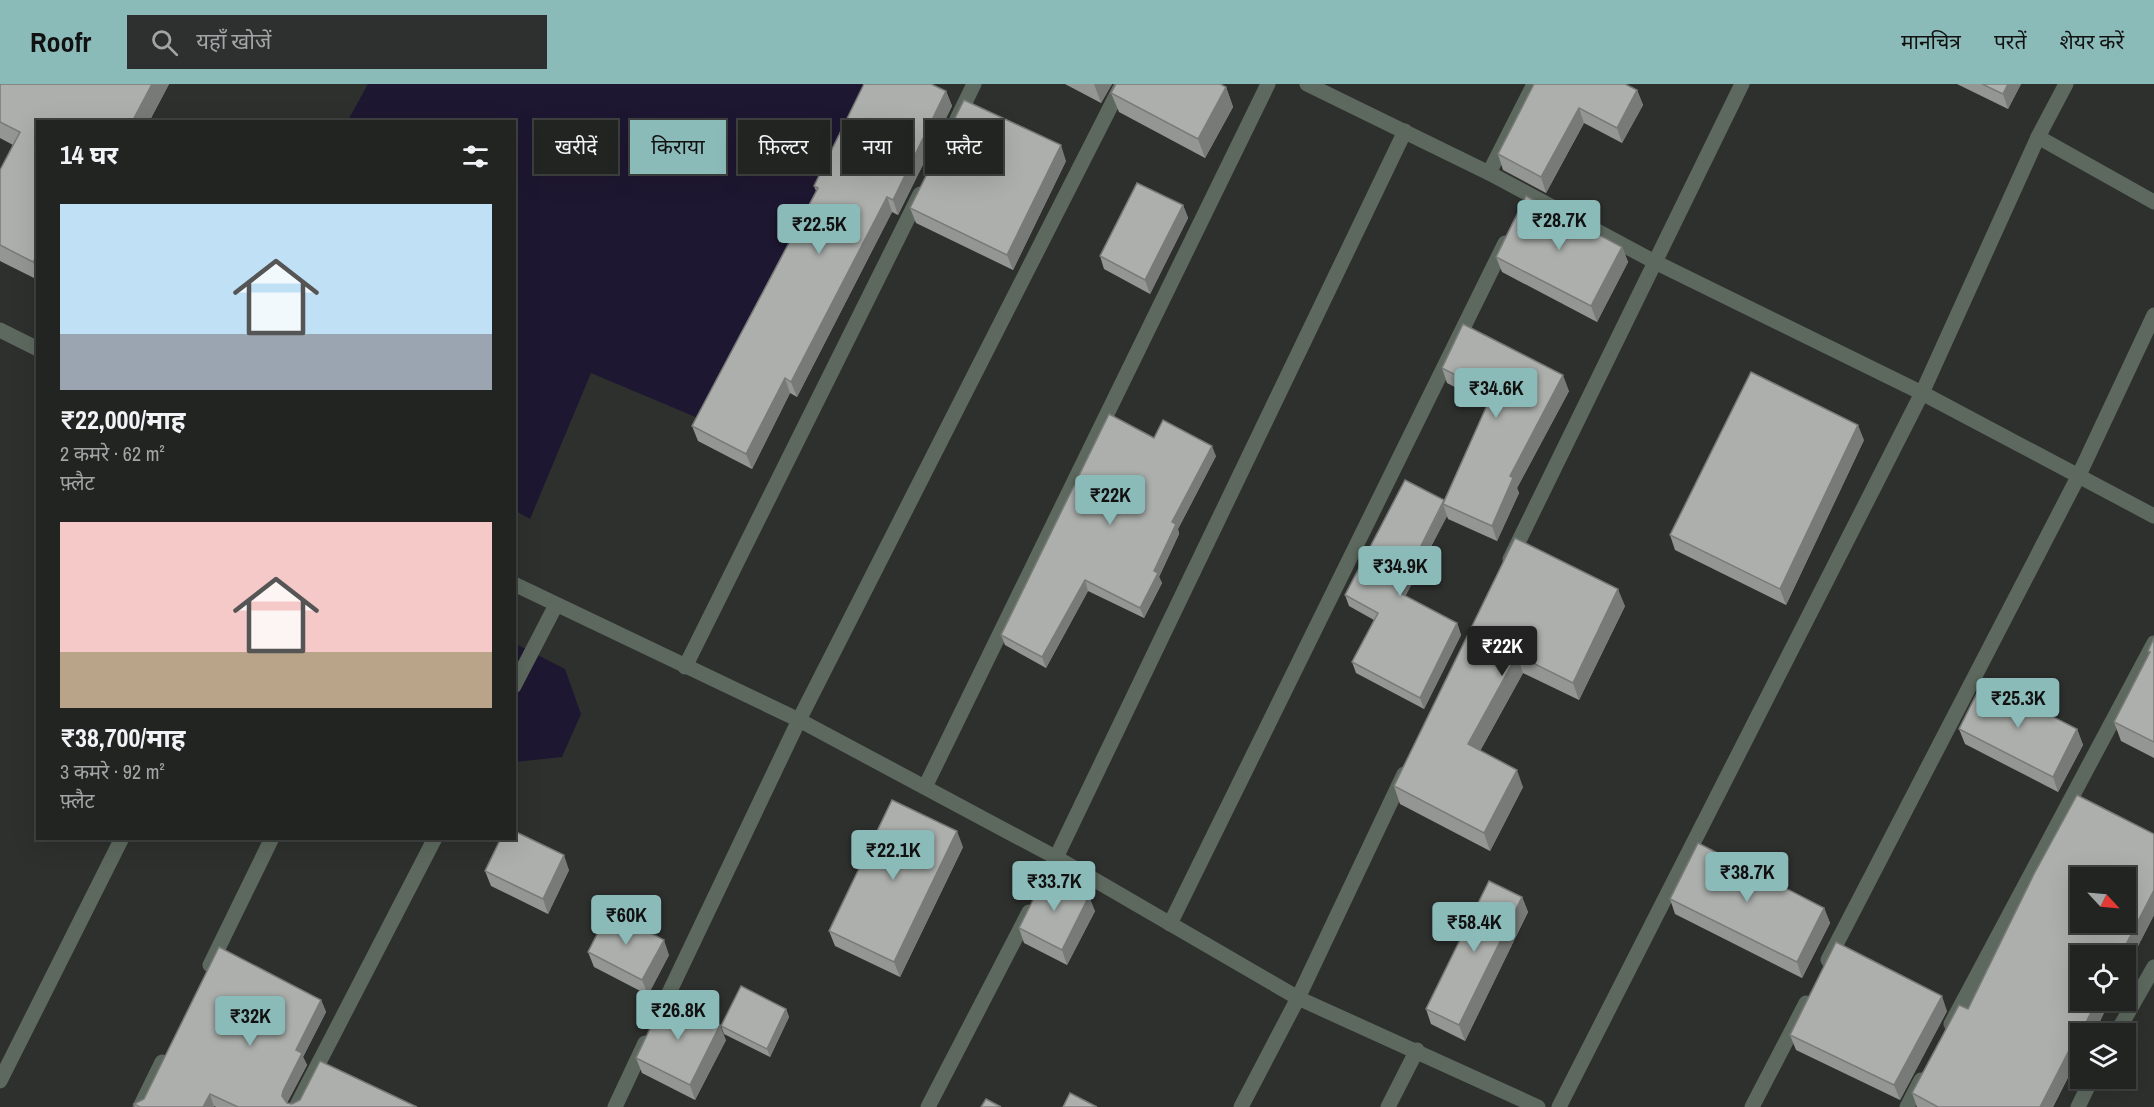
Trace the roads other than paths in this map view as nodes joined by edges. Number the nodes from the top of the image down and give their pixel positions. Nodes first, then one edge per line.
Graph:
1 (974, 84) edge
2 (1122, 84) edge
3 (1268, 84) edge
4 (1307, 84) edge
5 (1534, 84) edge
6 (1742, 84) edge
7 (2066, 84) edge
8 (957, 120) edge
9 (1406, 131) junction
10 (2038, 137) junction
11 (1489, 173) junction
12 (927, 181) edge
13 (2154, 202) edge
14 (1513, 227) edge
15 (1655, 262) junction
16 (2154, 315) edge
17 (0, 330) edge
18 (36, 348) edge
19 (1922, 393) junction
20 (2078, 477) junction
21 (2154, 516) edge
22 (1504, 571) edge
23 (516, 585) edge
24 (556, 605) junction
25 (2154, 643) edge
26 (685, 667) junction
27 (516, 682) edge
28 (799, 720) junction
29 (1410, 760) edge
30 (925, 787) junction
31 (121, 840) edge
32 (271, 840) edge
33 (434, 840) edge
34 (1057, 858) junction
35 (1170, 924) junction
36 (2154, 967) edge
37 (1823, 971) edge
38 (204, 978) edge
39 (1812, 992) edge
40 (1298, 998) junction
41 (2122, 1023) edge
42 (1945, 1035) edge
43 (1417, 1050) junction
44 (167, 1053) edge
45 (1928, 1067) edge
46 (0, 1081) edge
47 (2087, 1089) edge
48 (140, 1107) edge
49 (296, 1107) edge
50 (615, 1107) edge
51 (928, 1107) edge
52 (1241, 1107) edge
53 (1388, 1107) edge
54 (1538, 1107) edge
55 (1559, 1107) edge
56 (1752, 1107) edge
57 (1907, 1107) edge
58 (2078, 1107) edge

1 - 8 street
2 - 28 street
3 - 30 street
4 - 9 street
5 - 11 street
6 - 15 street
7 - 10 street
9 - 11 street
9 - 34 street
10 - 13 street
10 - 19 street
11 - 15 street
12 - 26 street
14 - 35 street
15 - 19 street
15 - 22 street
16 - 20 street
17 - 18 street
19 - 20 street
19 - 55 street
20 - 21 street
20 - 37 street
23 - 24 street
24 - 26 street
24 - 27 street
25 - 42 street
26 - 28 street
28 - 30 street
28 - 50 street
29 - 40 street
30 - 34 street
31 - 46 street
32 - 38 street
33 - 49 street
34 - 35 street
34 - 51 street
35 - 40 street
36 - 41 street
39 - 56 street
40 - 43 street
40 - 52 street
43 - 53 street
43 - 54 street
44 - 48 street
45 - 57 street
47 - 58 street

